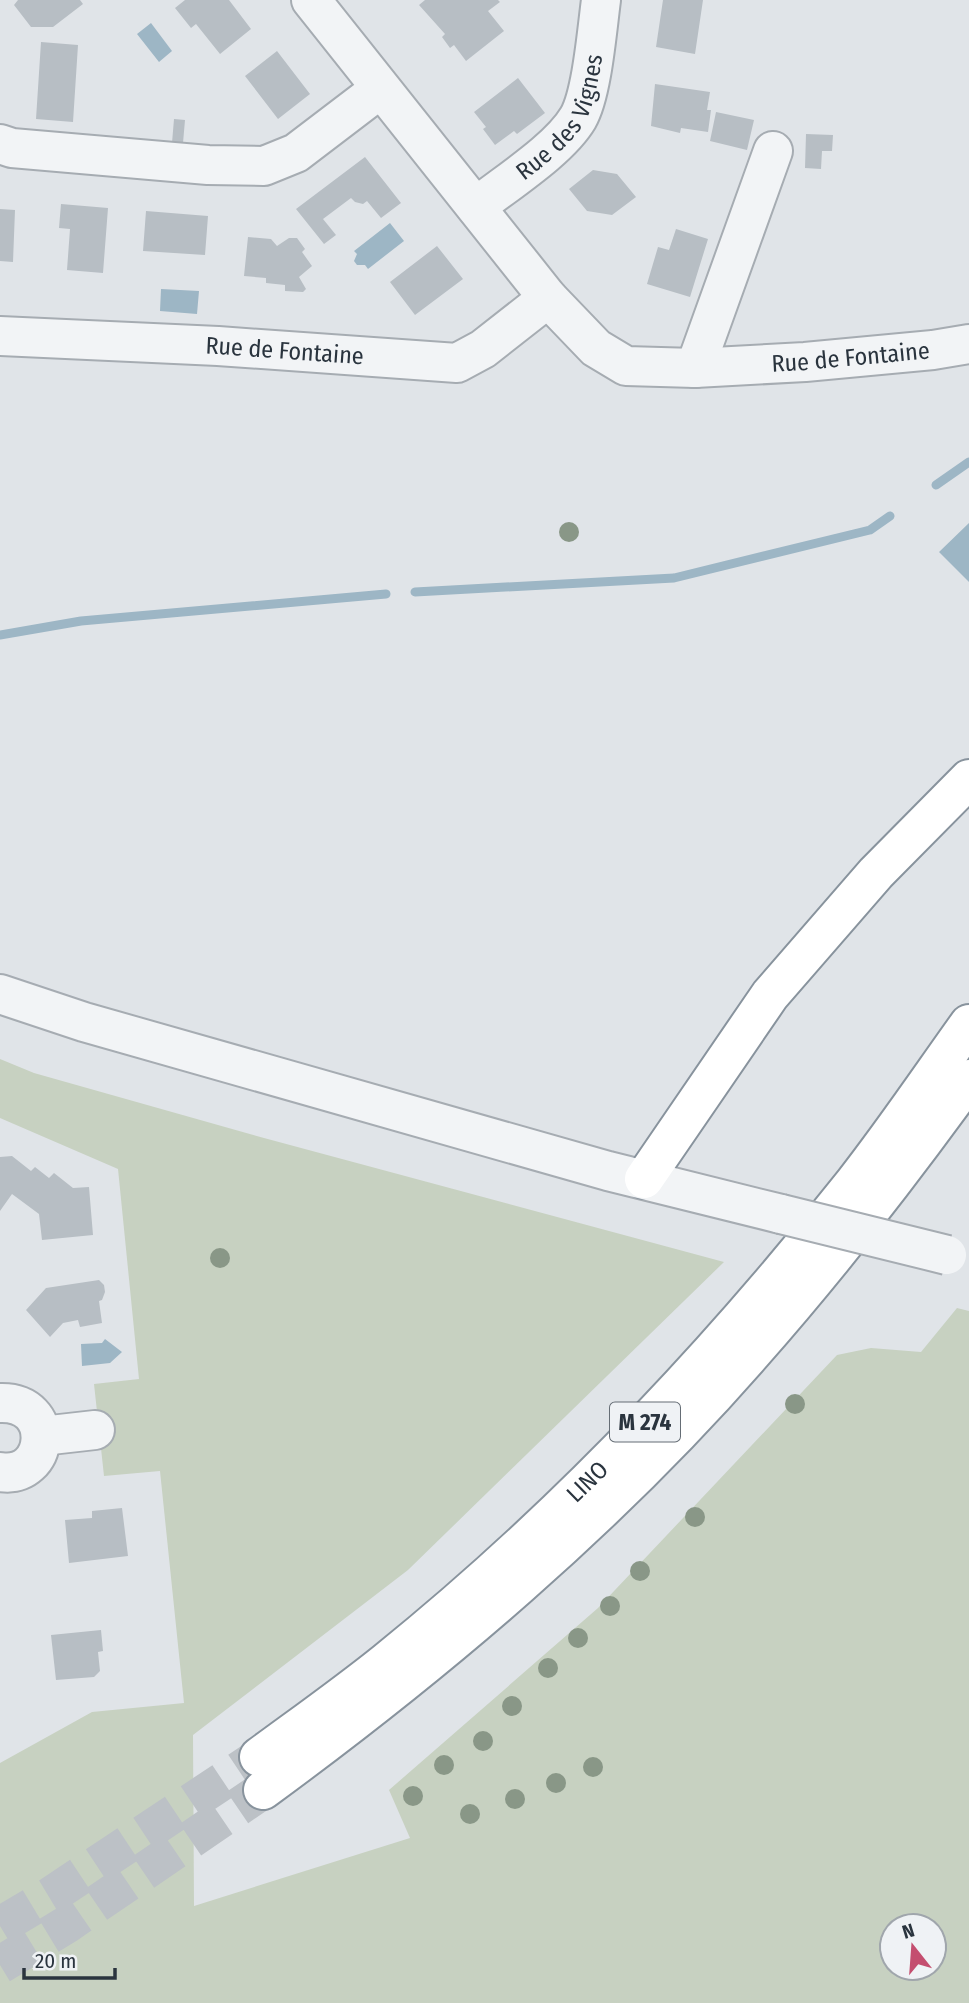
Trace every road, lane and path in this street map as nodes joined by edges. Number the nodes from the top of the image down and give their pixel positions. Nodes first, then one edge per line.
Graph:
1 (311, 0) edge
2 (601, 0) edge
3 (380, 89) junction
4 (0, 144) edge
5 (773, 151) dead end
6 (476, 207) junction
7 (548, 298) junction
8 (0, 336) edge
9 (969, 344) edge
10 (695, 368) junction
11 (969, 779) edge
12 (0, 994) edge
13 (969, 1024) edge
14 (969, 1079) edge
15 (644, 1179) junction
16 (958, 1258) edge
17 (0, 1403) edge
18 (95, 1430) dead end
19 (42, 1436) junction
20 (0, 1472) edge

1 - 3 street, Rue de Fontaine
2 - 6 street, Rue des Vignes
3 - 4 street
3 - 6 street, Rue de Fontaine
5 - 10 street
6 - 7 street, Rue de Fontaine
7 - 8 street, Rue de Fontaine
7 - 10 street, Rue de Fontaine
9 - 10 street, Rue de Fontaine
11 - 15 highway
12 - 15 street
13 - 14 highway, LINO / M 274
15 - 16 street, bridge
17 - 19 street
18 - 19 street
19 - 20 street

